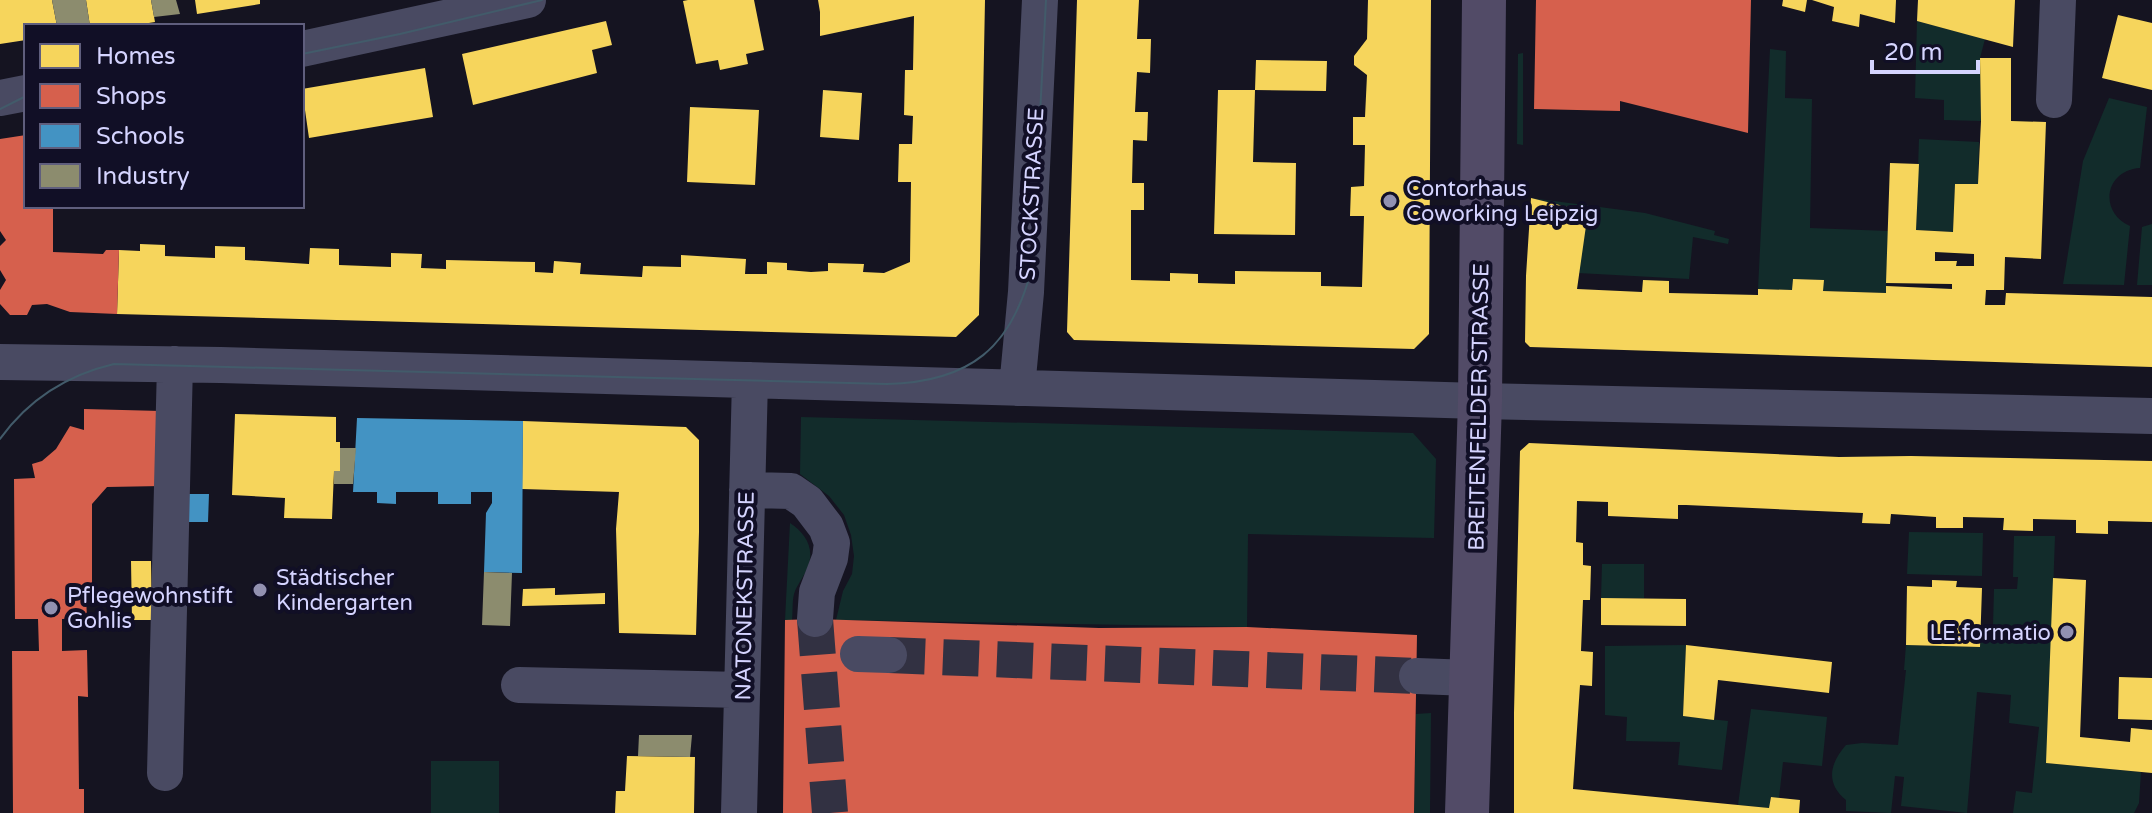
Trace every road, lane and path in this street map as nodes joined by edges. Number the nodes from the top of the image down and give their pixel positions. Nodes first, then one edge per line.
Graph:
1 (528, 0) edge
2 (1040, 0) edge
3 (1484, 0) edge
4 (2058, 0) edge
5 (386, 15) edge
6 (304, 48) edge
7 (24, 93) edge
8 (0, 98) edge
9 (2054, 100) dead end
10 (0, 362) edge
11 (175, 364) junction
12 (750, 380) junction
13 (1017, 388) junction
14 (2152, 416) edge
15 (1479, 421) junction
16 (747, 490) junction
17 (815, 619) tunnel mouth
18 (1417, 676) tunnel mouth
19 (1470, 678) junction
20 (519, 685) dead end
21 (742, 690) junction
22 (165, 773) dead end
23 (739, 813) edge
24 (1467, 813) edge

1 - 5 street
2 - 13 street, STOCKSTRASSE
3 - 15 main road, BREITENFELDER STRASSE
4 - 9 street
5 - 6 street
7 - 8 street
10 - 11 street
11 - 12 street
11 - 22 street
12 - 13 street
12 - 16 street, NATONEKSTRASSE
13 - 15 street
14 - 15 street
15 - 19 main road, BREITENFELDER STRASSE
16 - 17 street
16 - 21 street, NATONEKSTRASSE
18 - 19 street
19 - 24 main road, BREITENFELDER STRASSE
20 - 21 street
21 - 23 street, NATONEKSTRASSE

